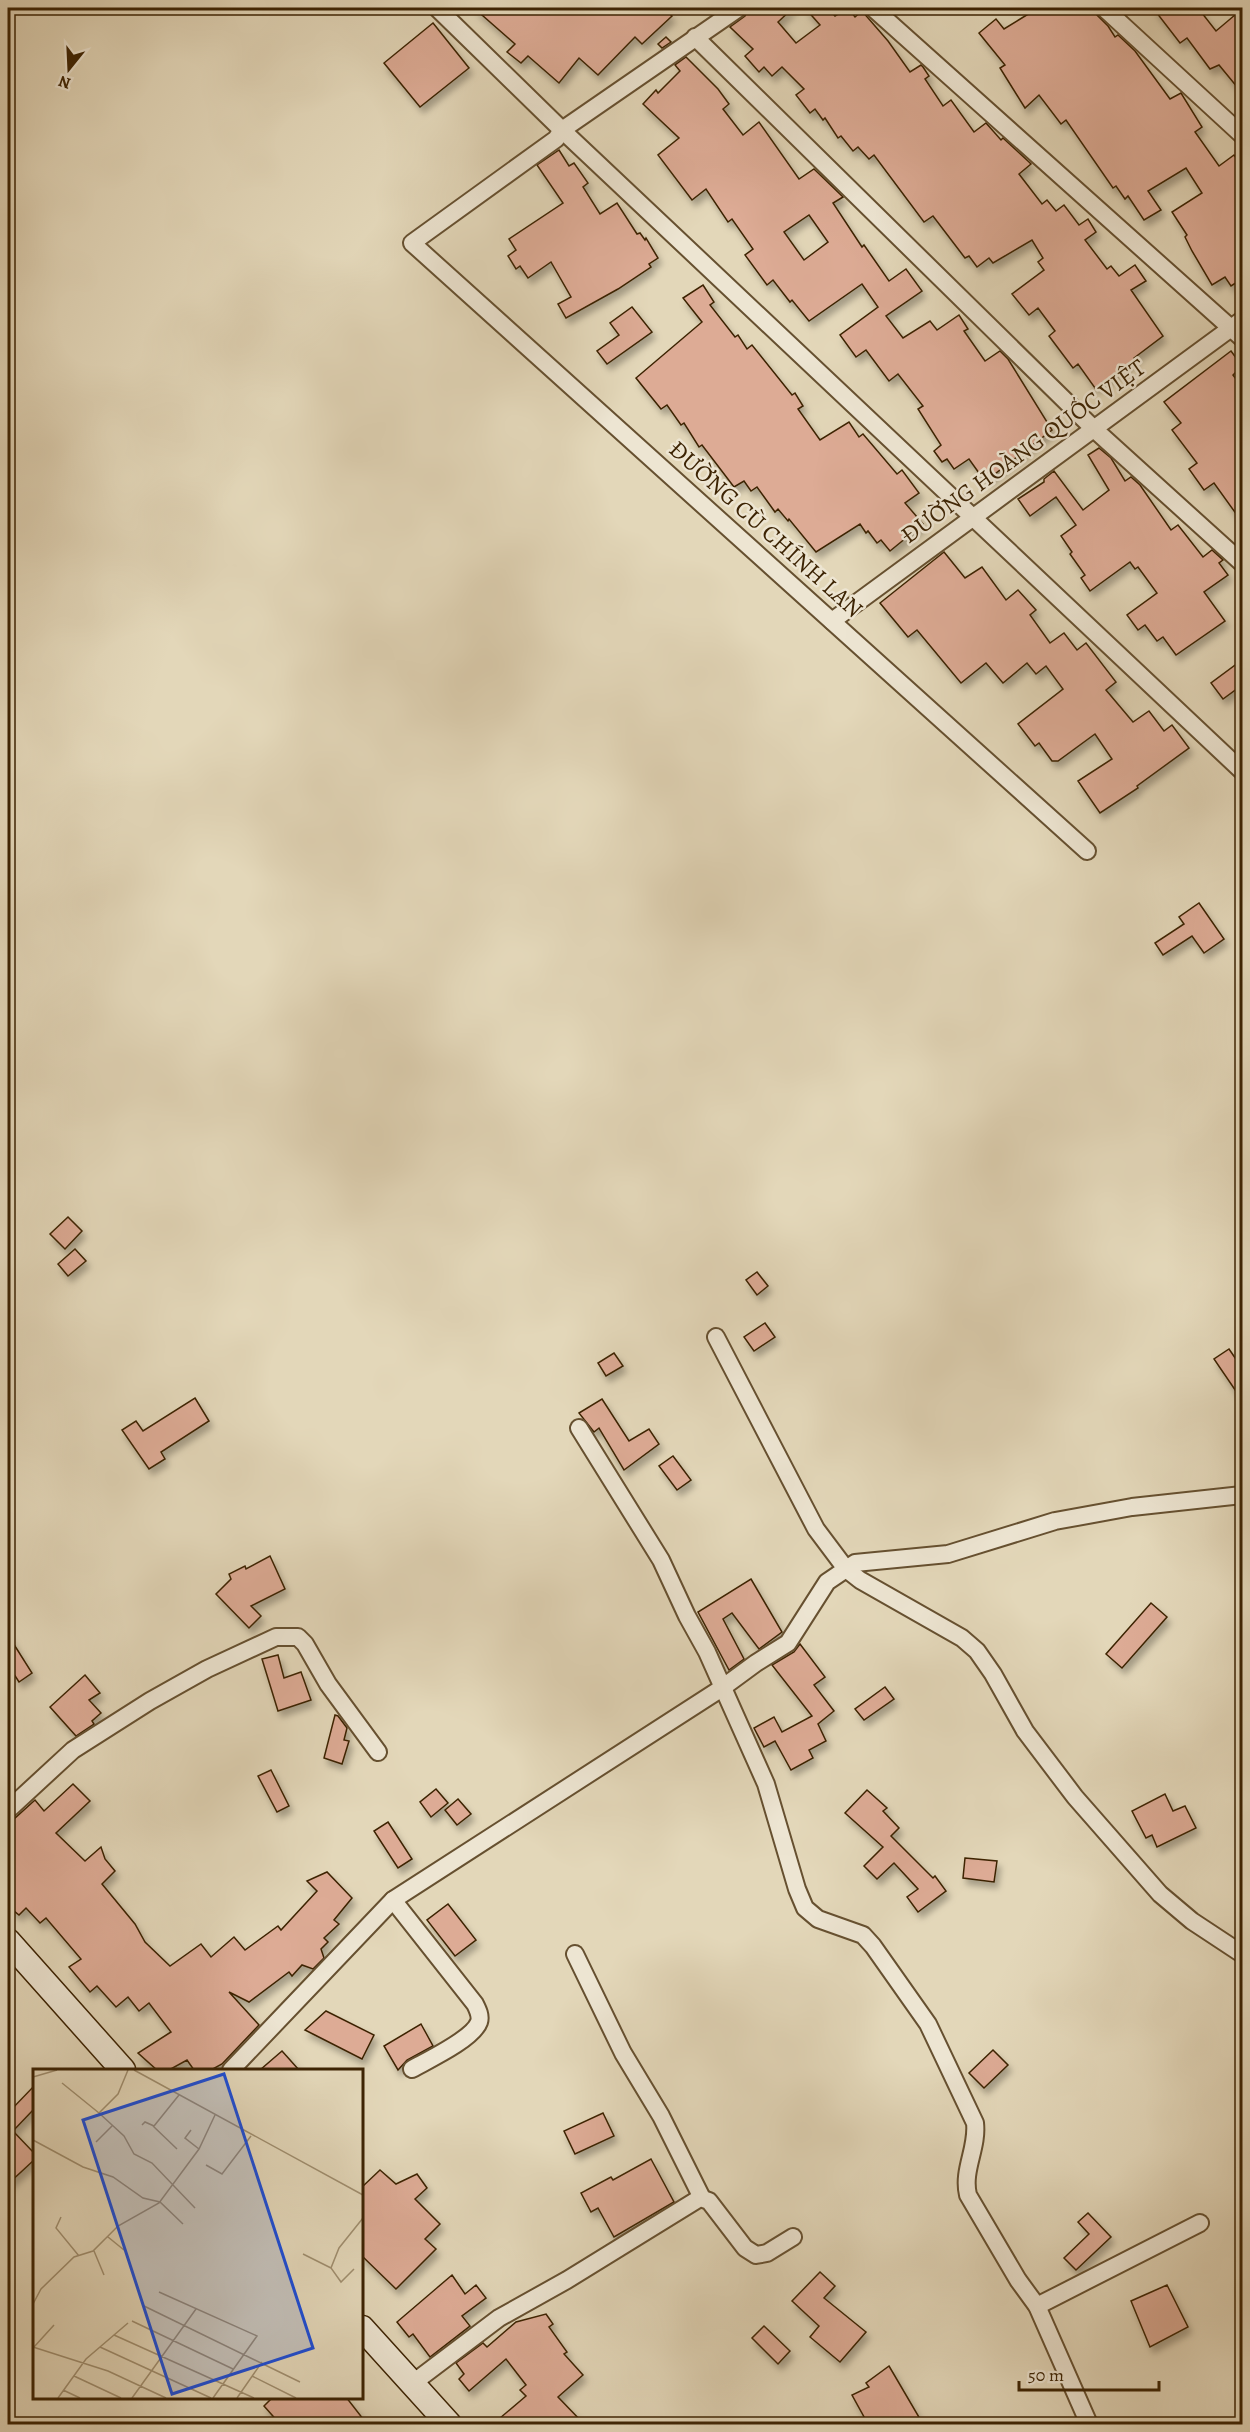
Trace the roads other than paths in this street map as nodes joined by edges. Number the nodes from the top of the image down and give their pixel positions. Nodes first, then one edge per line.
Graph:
1 (739, 8) edge
2 (873, 8) edge
3 (1104, 8) edge
4 (446, 10) edge
5 (695, 37) junction
6 (562, 130) junction
7 (1242, 135) edge
8 (1239, 329) edge
9 (1094, 429) junction
10 (973, 517) junction
11 (1242, 563) edge
12 (832, 621) junction
13 (1242, 771) edge
14 (1087, 851) dead end
15 (716, 1337) dead end
16 (579, 1428) dead end
17 (1242, 1495) edge
18 (846, 1569) junction
19 (722, 1688) junction
20 (378, 1752) dead end
21 (8, 1810) edge
22 (393, 1900) junction
23 (8, 1941) edge
24 (575, 1954) dead end
25 (1242, 1954) edge
26 (122, 2069) edge
27 (232, 2069) edge
28 (412, 2069) dead end
29 (702, 2198) junction
30 (1200, 2223) dead end
31 (794, 2237) dead end
32 (1037, 2306) junction
33 (363, 2329) edge
34 (413, 2383) junction
35 (449, 2424) edge
36 (1089, 2424) edge

1 - 5 street
2 - 8 street
3 - 7 street
4 - 6 street
5 - 6 street
5 - 9 street
6 - 10 street
6 - 12 street, ĐƯỜNG CÙ CHÍNH LAN
8 - 9 street, ĐƯỜNG HOÀNG QUỐC VIỆT
9 - 10 street, ĐƯỜNG HOÀNG QUỐC VIỆT
9 - 11 street
10 - 12 street, ĐƯỜNG HOÀNG QUỐC VIỆT
10 - 13 street
12 - 14 street, ĐƯỜNG CÙ CHÍNH LAN
15 - 18 street
16 - 19 street
17 - 18 street
18 - 19 street
18 - 25 street
19 - 22 street
19 - 32 street
20 - 21 street
22 - 27 street
22 - 28 street
23 - 26 main road
24 - 29 street
29 - 31 street
29 - 34 street
30 - 32 street
32 - 36 street
33 - 34 main road
34 - 35 main road

